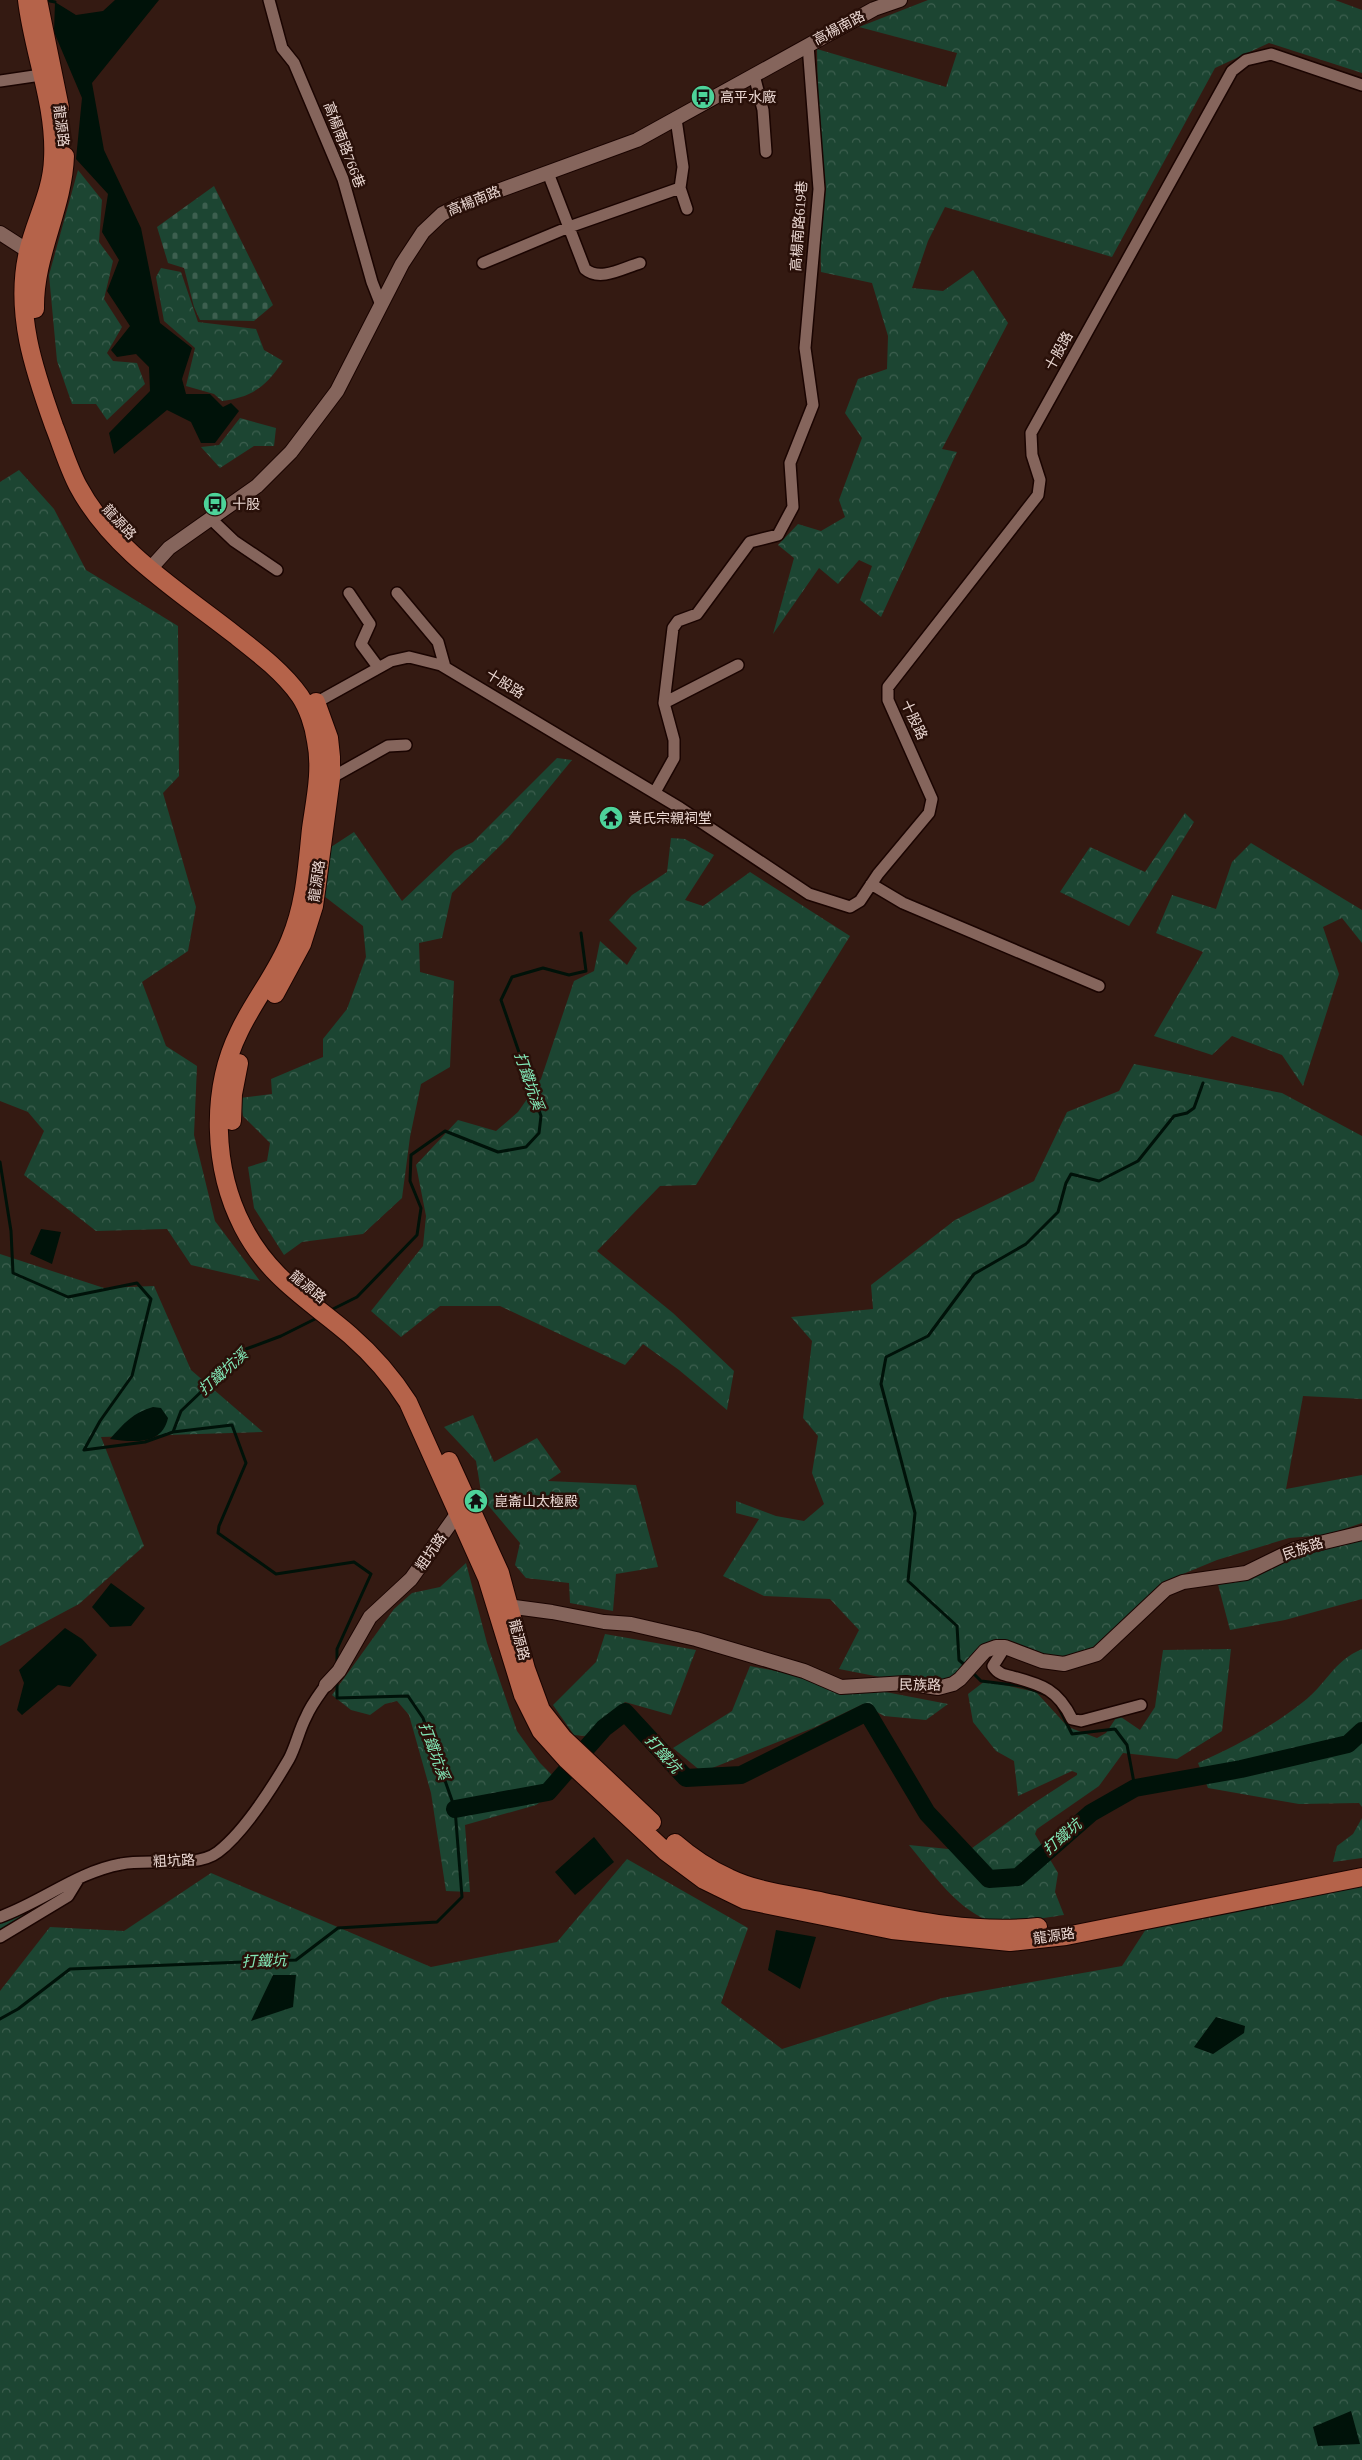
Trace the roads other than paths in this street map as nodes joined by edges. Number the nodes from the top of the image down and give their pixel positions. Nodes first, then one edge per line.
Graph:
1 (27, 0) edge
2 (38, 0) edge
3 (268, 0) edge
4 (900, 0) edge
5 (37, 29) junction
6 (808, 45) junction
7 (41, 75) junction
8 (754, 75) junction
9 (0, 81) edge
10 (1362, 84) edge
11 (676, 120) junction
12 (766, 152) dead end
13 (548, 173) junction
14 (680, 188) junction
15 (686, 209) dead end
16 (569, 227) junction
17 (0, 232) edge
18 (35, 253) junction
19 (483, 262) dead end
20 (640, 263) dead end
21 (381, 305) junction
22 (211, 519) junction
23 (154, 564) junction
24 (277, 570) dead end
25 (349, 593) dead end
26 (397, 593) dead end
27 (738, 665) dead end
28 (378, 667) junction
29 (445, 667) junction
30 (664, 702) junction
31 (311, 705) junction
32 (406, 745) dead end
33 (331, 778) junction
34 (655, 792) junction
35 (872, 884) junction
36 (1099, 986) dead end
37 (329, 1311) junction
38 (462, 1507) junction
39 (1362, 1534) edge
40 (502, 1605) junction
41 (1005, 1647) junction
42 (326, 1684) joint
43 (1141, 1705) dead end
44 (1362, 1865) edge
45 (80, 1876) junction
46 (1362, 1877) edge
47 (749, 1894) junction
48 (0, 1917) edge
49 (0, 1937) edge

1 - 5 main road
2 - 5 main road, 龍源路
3 - 21 street, 高楊南路766巷
4 - 6 street, 高楊南路
5 - 7 main road
5 - 18 main road, 龍源路
6 - 8 street, 高楊南路
6 - 30 street, 高楊南路619巷
7 - 9 street
7 - 18 main road
8 - 11 street, 高楊南路
8 - 12 street
10 - 35 street, 十股路
11 - 13 street, 高楊南路
11 - 14 street
13 - 16 street
13 - 21 street, 高楊南路
14 - 15 street
14 - 16 street
16 - 19 street
16 - 20 street
17 - 18 street
18 - 23 main road
21 - 22 street, 高楊南路
22 - 23 street, 高楊南路
22 - 24 street
23 - 31 main road
25 - 28 street
26 - 29 street
27 - 30 street
28 - 29 street, 十股路
28 - 31 street, 十股路
29 - 34 street, 十股路
30 - 34 street
31 - 33 main road, 龍源路
31 - 37 main road
32 - 33 street
33 - 37 main road, 龍源路
34 - 35 street, 十股路
35 - 36 street
37 - 38 main road, 龍源路
38 - 40 main road, 龍源路
38 - 42 street, 粗坑路
39 - 41 street, 民族路
40 - 41 street, 民族路
40 - 47 main road, 龍源路
41 - 43 street
42 - 45 street, 粗坑路
44 - 47 main road, 龍源路
45 - 48 street, 粗坑路
45 - 49 street
46 - 47 main road, 龍源路

